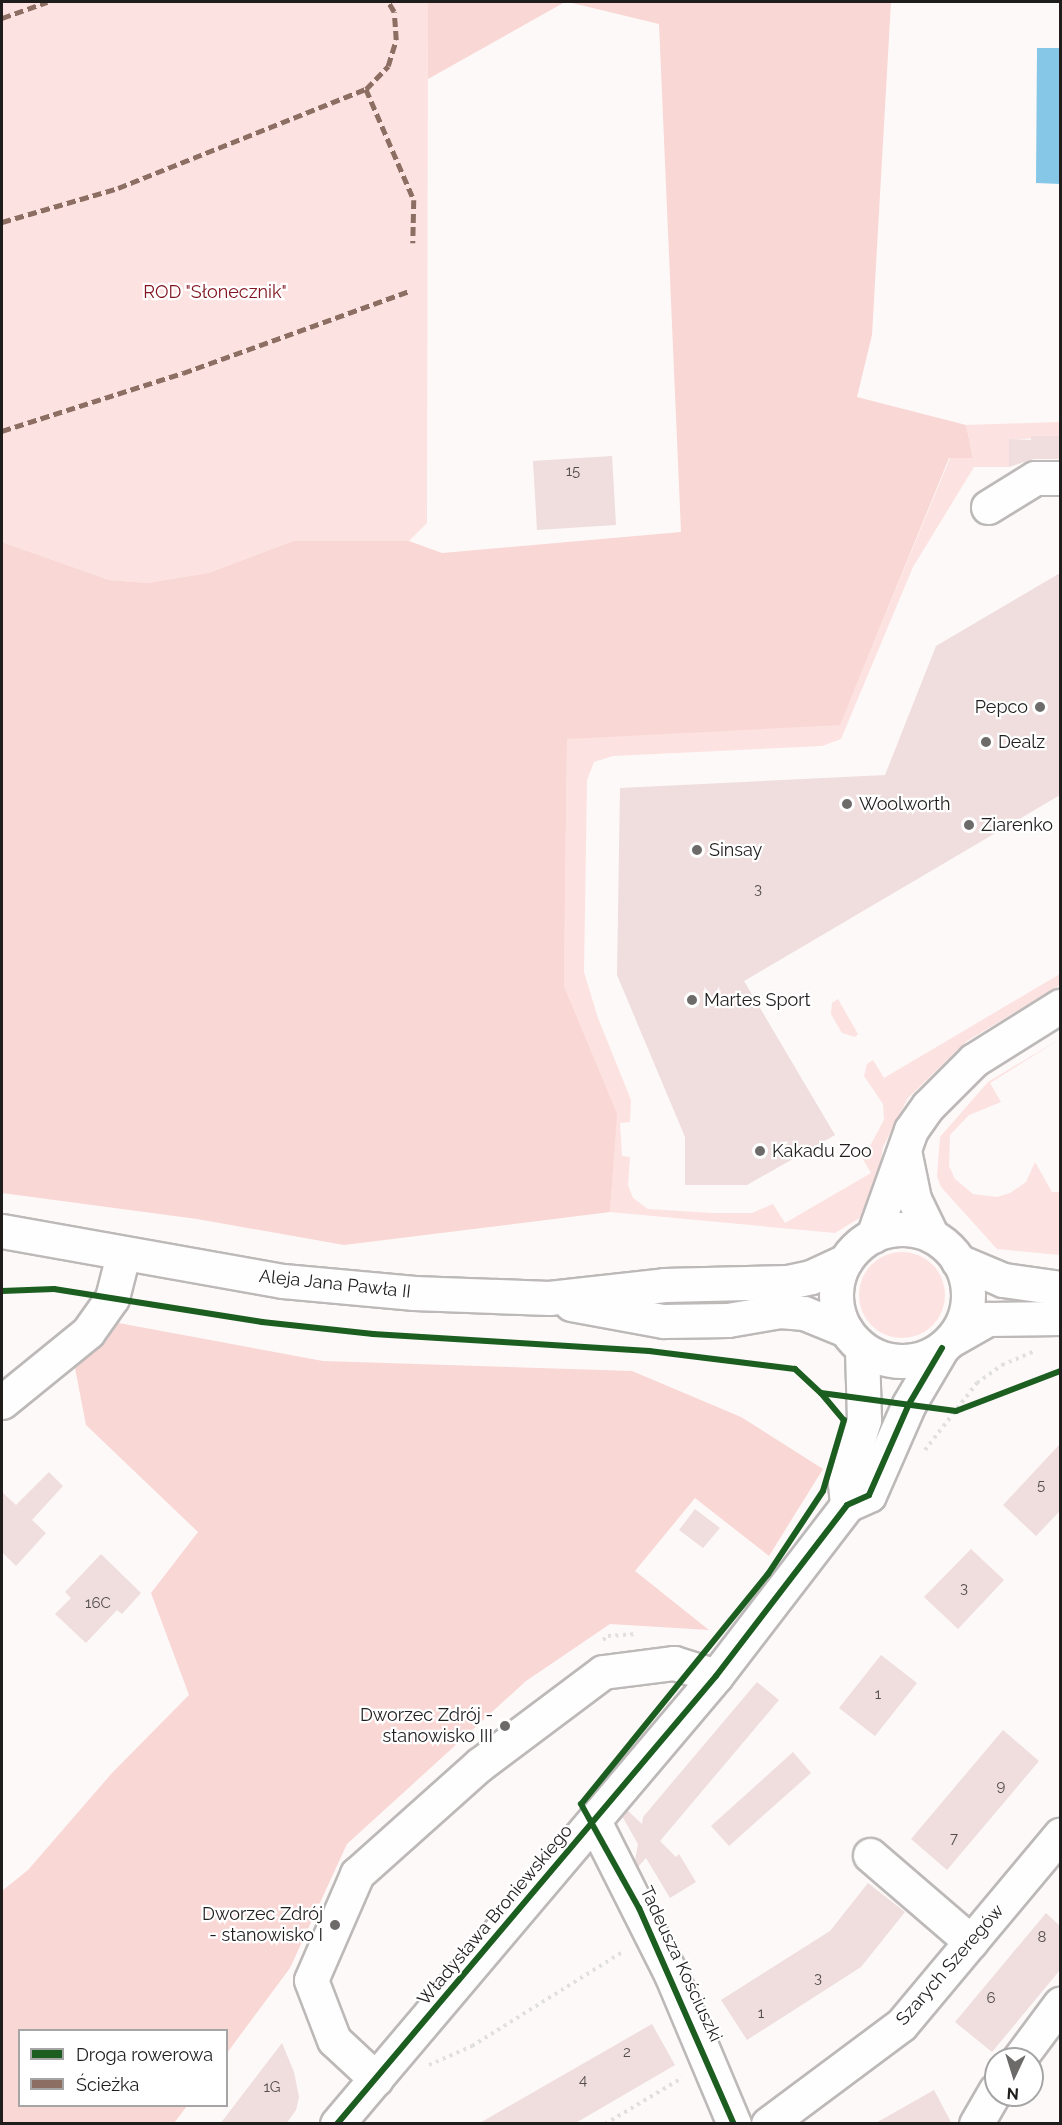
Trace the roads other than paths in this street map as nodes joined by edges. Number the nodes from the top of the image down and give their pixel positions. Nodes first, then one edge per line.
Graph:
1 (1060, 478) edge
2 (988, 507) dead end
3 (1060, 1006) edge
4 (905, 1155) junction
5 (2, 1231) edge
6 (873, 1236) junction
7 (932, 1236) junction
8 (123, 1255) junction
9 (846, 1260) junction
10 (958, 1260) junction
11 (1060, 1288) edge
12 (549, 1298) junction
13 (1060, 1318) edge
14 (854, 1339) junction
15 (947, 1344) junction
16 (2, 1402) edge
17 (847, 1505) junction
18 (716, 1676) junction
19 (594, 1821) junction
20 (1060, 1835) edge
21 (870, 1855) dead end
22 (971, 1942) junction
23 (1060, 2004) edge
24 (1028, 2047) edge
25 (375, 2079) junction
26 (986, 2107) edge
27 (337, 2124) edge
28 (734, 2124) edge
29 (768, 2124) edge
30 (976, 2124) edge

1 - 2 street
3 - 4 street
4 - 6 street
4 - 7 street
5 - 8 street, Aleja Jana Pawła II
6 - 7 street
6 - 9 street
7 - 10 street
8 - 12 street, Aleja Jana Pawła II
8 - 16 street
9 - 12 street, Aleja Jana Pawła II
9 - 14 street
10 - 11 street
10 - 15 street
12 - 14 street, Aleja Jana Pawła II
13 - 15 street
14 - 15 street
14 - 17 street
15 - 17 street, Władysława Broniewskiego
17 - 18 street, Władysława Broniewskiego
18 - 19 street, Władysława Broniewskiego
18 - 25 street
19 - 25 street, Władysława Broniewskiego
19 - 28 street, Tadeusza Kościuszki
20 - 22 street, Szarych Szeregów
21 - 22 street
22 - 29 street, Szarych Szeregów
23 - 24 street
25 - 27 street, Władysława Broniewskiego
26 - 30 street

